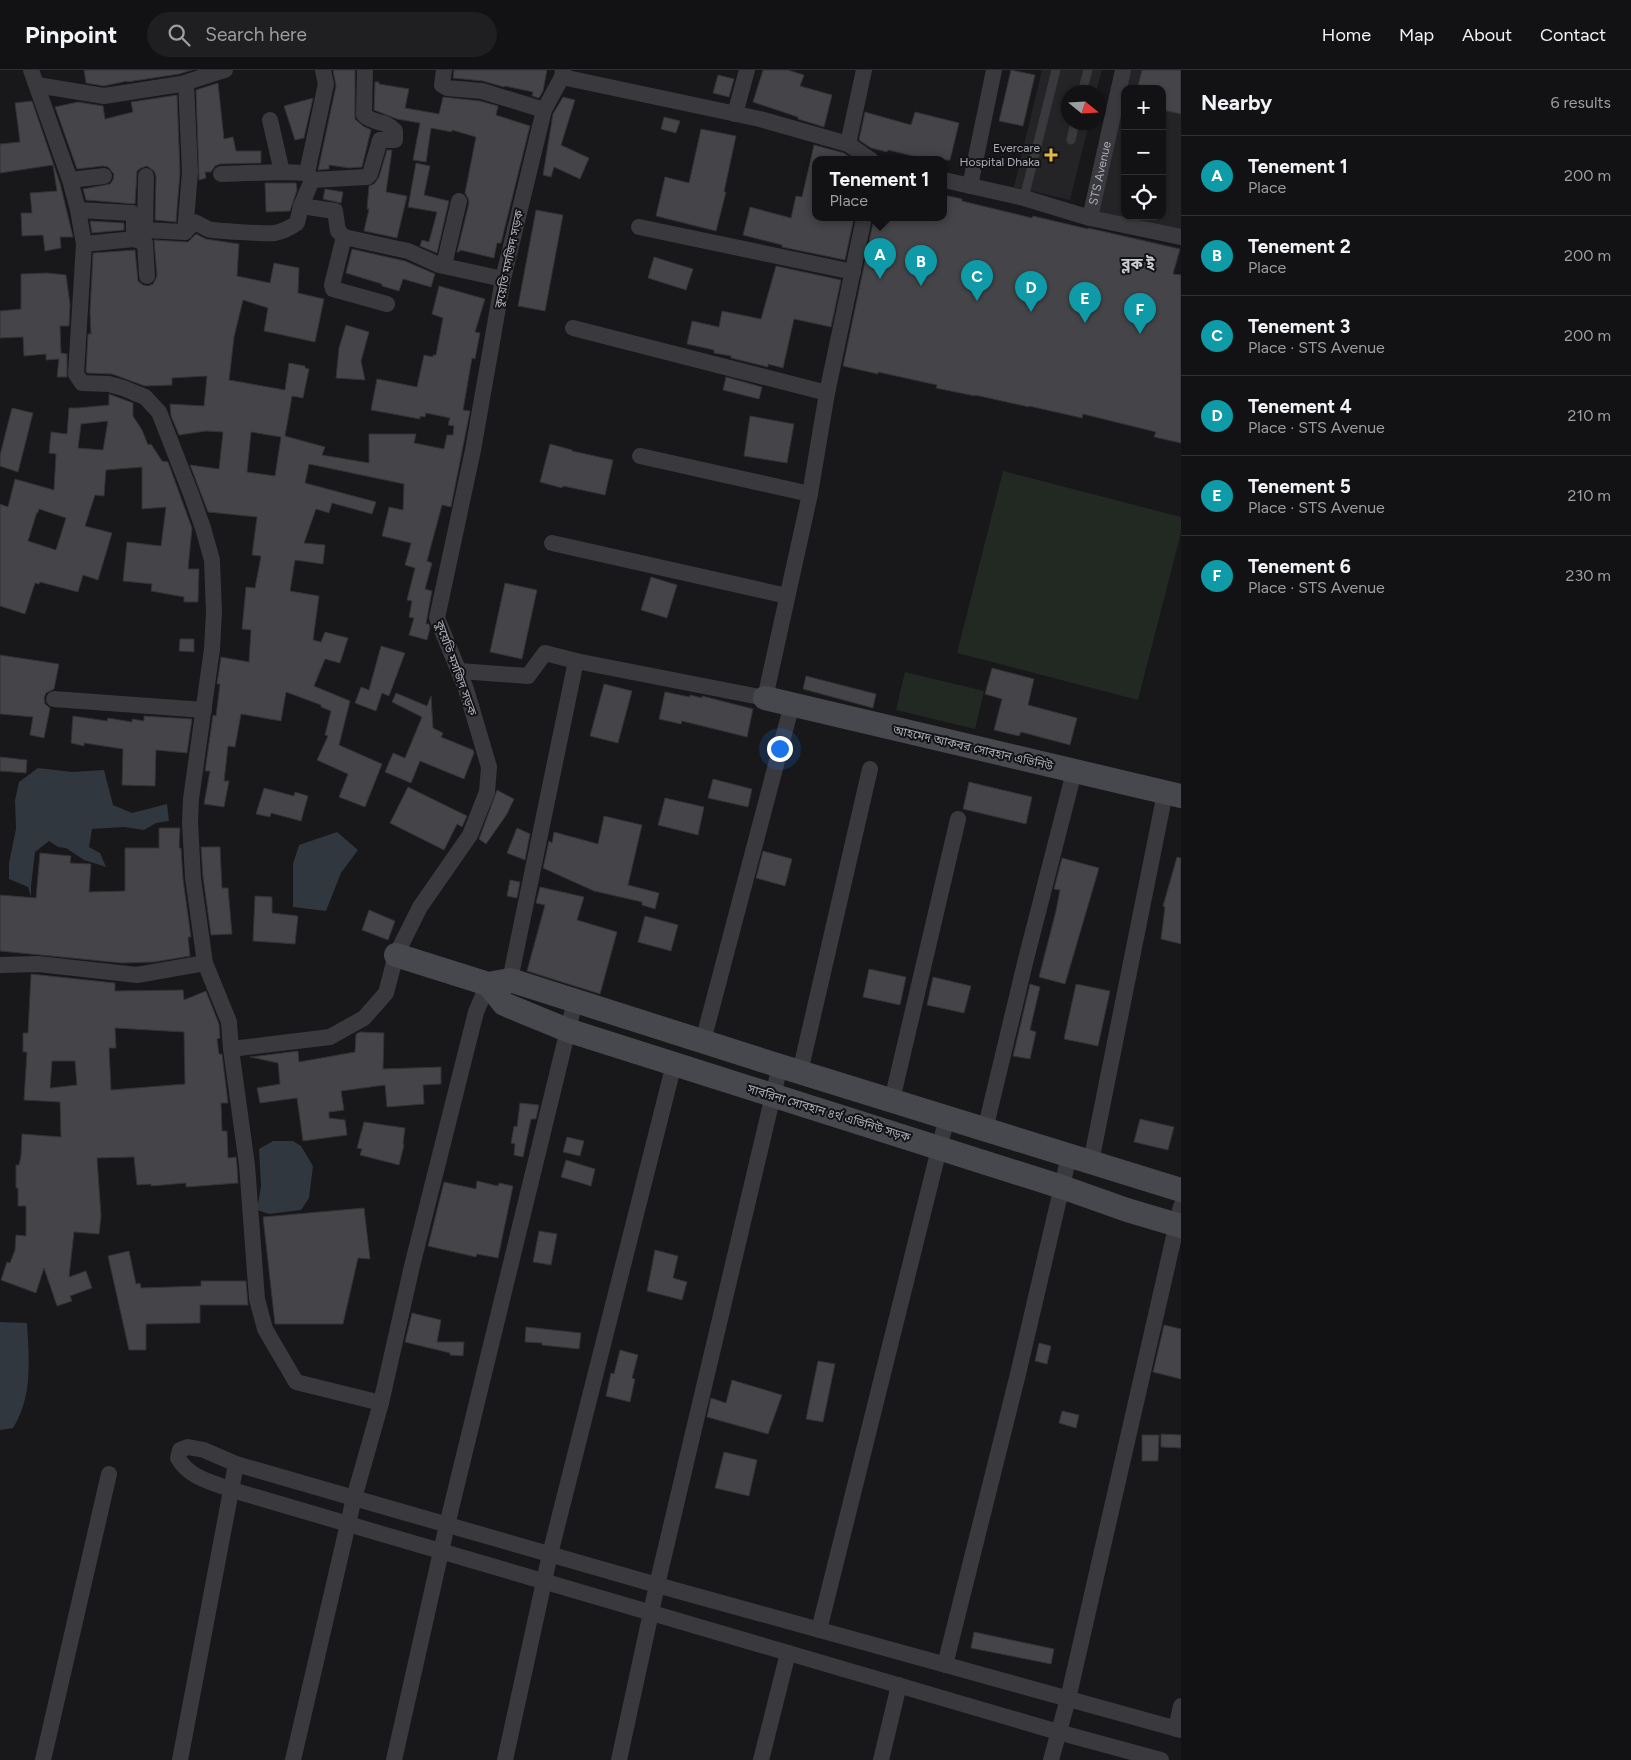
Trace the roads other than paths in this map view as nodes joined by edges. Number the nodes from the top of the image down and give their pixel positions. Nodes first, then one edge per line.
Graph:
1 (323, 70) edge
2 (365, 70) edge
3 (444, 70) edge
4 (747, 70) edge
5 (864, 70) edge
6 (994, 70) edge
7 (1056, 70) edge
8 (1088, 70) edge
9 (1123, 70) edge
10 (223, 71) edge
11 (562, 74) edge
12 (34, 78) edge
13 (186, 83) junction
14 (1084, 85) edge
15 (544, 110) junction
16 (735, 114) junction
17 (270, 120) dead end
18 (1073, 130) edge
19 (1071, 140) dead end
20 (848, 144) junction
21 (865, 156) edge
22 (282, 172) junction
23 (221, 174) dead end
24 (104, 176) dead end
25 (146, 176) dead end
26 (309, 177) junction
27 (70, 180) junction
28 (947, 181) edge
29 (970, 186) junction
30 (1024, 198) junction
31 (459, 201) dead end
32 (301, 206) junction
33 (78, 210) junction
34 (1090, 218) junction
35 (863, 221) edge
36 (639, 227) dead end
37 (185, 232) junction
38 (1181, 236) edge
39 (142, 237) junction
40 (344, 237) junction
41 (84, 244) junction
42 (444, 265) junction
43 (853, 272) junction
44 (147, 276) dead end
45 (504, 279) junction
46 (387, 304) dead end
47 (573, 328) dead end
48 (827, 392) junction
49 (640, 456) dead end
50 (810, 494) junction
51 (552, 543) dead end
52 (787, 596) junction
53 (576, 661) junction
54 (460, 671) junction
55 (765, 698) junction
56 (54, 700) dead end
57 (792, 704) junction
58 (204, 710) junction
59 (870, 769) dead end
60 (1074, 772) junction
61 (1173, 794) edge
62 (958, 819) dead end
63 (396, 955) junction
64 (205, 963) junction
65 (0, 965) edge
66 (499, 982) junction
67 (575, 1001) junction
68 (567, 1030) junction
69 (703, 1041) junction
70 (231, 1049) junction
71 (674, 1064) junction
72 (790, 1069) junction
73 (773, 1096) junction
74 (892, 1100) junction
75 (947, 1117) junction
76 (985, 1130) junction
77 (940, 1148) junction
78 (1080, 1159) junction
79 (1062, 1187) junction
80 (1181, 1190) edge
81 (1180, 1219) edge
82 (380, 1403) junction
83 (236, 1464) junction
84 (109, 1474) dead end
85 (232, 1490) junction
86 (354, 1498) junction
87 (447, 1524) junction
88 (348, 1525) junction
89 (441, 1552) junction
90 (550, 1554) junction
91 (544, 1582) junction
92 (658, 1585) junction
93 (652, 1613) junction
94 (819, 1630) junction
95 (788, 1653) junction
96 (945, 1665) junction
97 (899, 1685) junction
98 (1068, 1699) junction
99 (1181, 1706) edge
100 (1178, 1730) edge
101 (1058, 1732) junction
102 (43, 1760) edge
103 (180, 1760) edge
104 (293, 1760) edge
105 (394, 1760) edge
106 (506, 1760) edge
107 (619, 1760) edge
108 (761, 1760) edge
109 (880, 1760) edge
110 (1051, 1760) edge
111 (1161, 1760) edge

1 - 26 street
2 - 26 street
3 - 15 street
4 - 16 street
5 - 20 street
6 - 29 street
7 - 30 lane
8 - 14 lane
9 - 34 street, STS Avenue
10 - 13 street
11 - 15 street, কুয়েতি মসজিদ সড়ক
11 - 16 street
12 - 13 street
12 - 27 street
13 - 37 street
15 - 45 street, কুয়েতি মসজিদ সড়ক
16 - 20 street
17 - 22 street
18 - 19 lane
20 - 21 street
22 - 23 street
22 - 26 street
24 - 27 street
25 - 39 street
26 - 32 street
27 - 33 street
28 - 29 street
29 - 30 street
30 - 34 street
31 - 42 street
32 - 37 street
32 - 40 street
33 - 39 street
33 - 41 street
34 - 38 street
35 - 43 street
36 - 43 street
37 - 39 street
39 - 41 street
39 - 44 street
40 - 42 street
40 - 46 street
41 - 58 street
42 - 45 street
43 - 48 street
45 - 54 street, কুয়েতি মসজিদ সড়ক
47 - 48 street
48 - 50 street
49 - 50 street
50 - 52 street
51 - 52 street
52 - 55 street
53 - 54 street
53 - 55 street
53 - 66 street
54 - 63 street, কুয়েতি মসজিদ সড়ক
55 - 57 street, আহমেদ আকবর সোবহান এভিনিউ
56 - 58 street
57 - 60 street, আহমেদ আকবর সোবহান এভিনিউ
57 - 69 street
58 - 64 street
59 - 72 street
60 - 61 street, আহমেদ আকবর সোবহান এভিনিউ
60 - 76 street
61 - 78 street
62 - 74 street
63 - 66 street
63 - 70 street, কুয়েতি মসজিদ সড়ক
64 - 65 street
64 - 70 street
66 - 67 street
66 - 68 street, সাবরিনা সোবহান ৪র্থ এভিনিউ সড়ক
66 - 82 street
67 - 68 street
67 - 69 street
68 - 71 street, সাবরিনা সোবহান ৪র্থ এভিনিউ সড়ক
68 - 87 street
69 - 72 street
70 - 82 street
71 - 73 street, সাবরিনা সোবহান ৪র্থ এভিনিউ সড়ক
71 - 90 street
72 - 73 street
72 - 74 street
73 - 77 street, সাবরিনা সোবহান ৪র্থ এভিনিউ সড়ক
73 - 92 street
74 - 75 street
75 - 76 street
75 - 77 street
76 - 78 street
77 - 79 street, সাবরিনা সোবহান ৪র্থ এভিনিউ সড়ক
77 - 94 street
78 - 79 street
78 - 80 street
79 - 81 street, সাবরিনা সোবহান ৪র্থ এভিনিউ সড়ক
79 - 96 street
81 - 98 street
82 - 86 street
83 - 85 street
83 - 85 street
83 - 86 street
84 - 102 street
85 - 88 street
85 - 103 street
86 - 87 street
86 - 88 street
87 - 89 street
87 - 90 street
88 - 89 street
88 - 104 street
89 - 91 street
89 - 105 street
90 - 91 street
90 - 92 street
91 - 93 street
91 - 106 street
92 - 93 street
92 - 94 street
93 - 95 street
93 - 107 street
94 - 96 street
95 - 97 street
95 - 108 street
96 - 98 street
97 - 101 street
97 - 109 street
98 - 100 street
98 - 101 street
99 - 100 street
101 - 110 street
101 - 111 street

